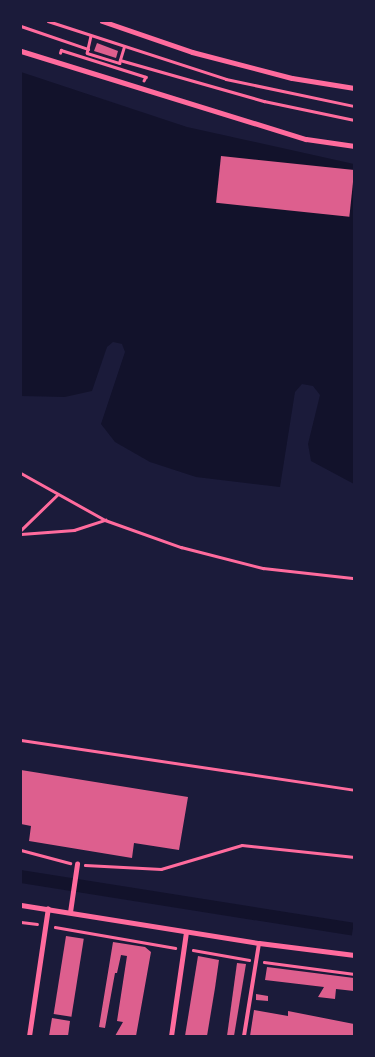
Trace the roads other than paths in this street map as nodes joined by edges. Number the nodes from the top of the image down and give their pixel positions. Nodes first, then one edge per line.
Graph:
1 (102, 21) edge
2 (21, 52) edge
3 (354, 88) edge
4 (354, 146) edge
5 (77, 864) road end
6 (21, 905) edge
7 (48, 908) junction
8 (70, 912) junction
9 (186, 932) junction
10 (258, 944) junction
11 (354, 955) edge
12 (29, 1036) edge
13 (171, 1036) edge
14 (244, 1036) edge

1 - 3 street
2 - 4 street
5 - 8 street
6 - 7 street
7 - 8 street
7 - 12 street
8 - 9 street
9 - 10 street
9 - 13 street
10 - 11 street
10 - 14 lane

